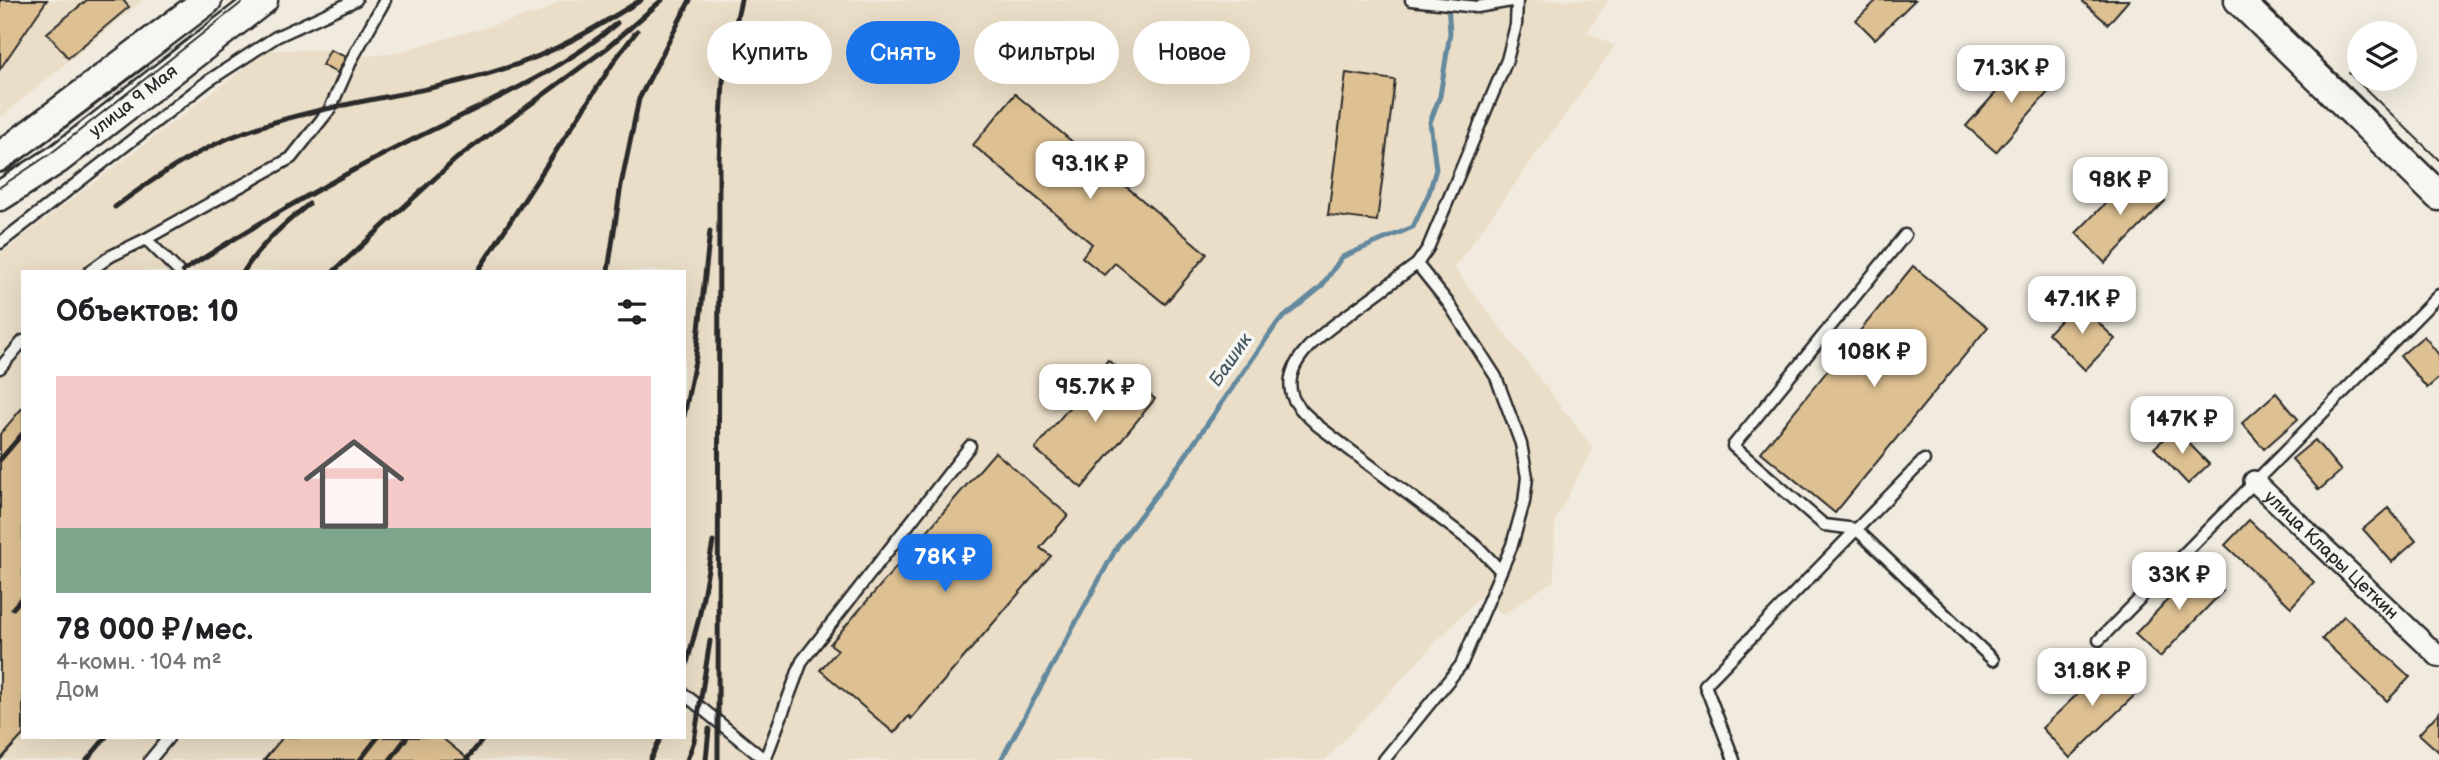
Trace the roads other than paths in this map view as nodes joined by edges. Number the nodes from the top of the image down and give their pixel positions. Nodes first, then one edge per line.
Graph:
1 (207, 0) edge
2 (263, 0) edge
3 (356, 0) edge
4 (385, 0) edge
5 (1411, 0) edge
6 (1517, 0) edge
7 (2239, 0) edge
8 (0, 157) edge
9 (2439, 195) edge
10 (0, 196) edge
11 (1905, 235) dead end
12 (146, 239) junction
13 (0, 243) edge
14 (1417, 264) junction
15 (91, 270) edge
16 (177, 270) edge
17 (2439, 295) edge
18 (21, 343) edge
19 (0, 368) edge
20 (971, 446) dead end
21 (1924, 460) dead end
22 (2255, 481) junction
23 (1856, 529) junction
24 (1500, 570) junction
25 (2099, 640) dead end
26 (2439, 657) edge
27 (1993, 660) dead end
28 (686, 696) edge
29 (167, 739) edge
30 (150, 760) edge
31 (765, 760) edge
32 (1384, 760) edge
33 (1734, 760) edge

1 - 8 main road, улица 9 Мая
2 - 10 main road, улица 9 Мая
3 - 13 lane
4 - 12 lane
5 - 6 lane
6 - 14 lane
7 - 9 main road
11 - 23 lane
12 - 15 lane
12 - 16 lane
14 - 24 lane
14 - 24 lane
17 - 22 lane
18 - 19 lane
20 - 31 lane
21 - 23 lane
22 - 25 lane
22 - 26 street, улица Клары Цеткин
23 - 27 lane
23 - 33 lane
24 - 32 lane
28 - 31 lane
29 - 30 lane

